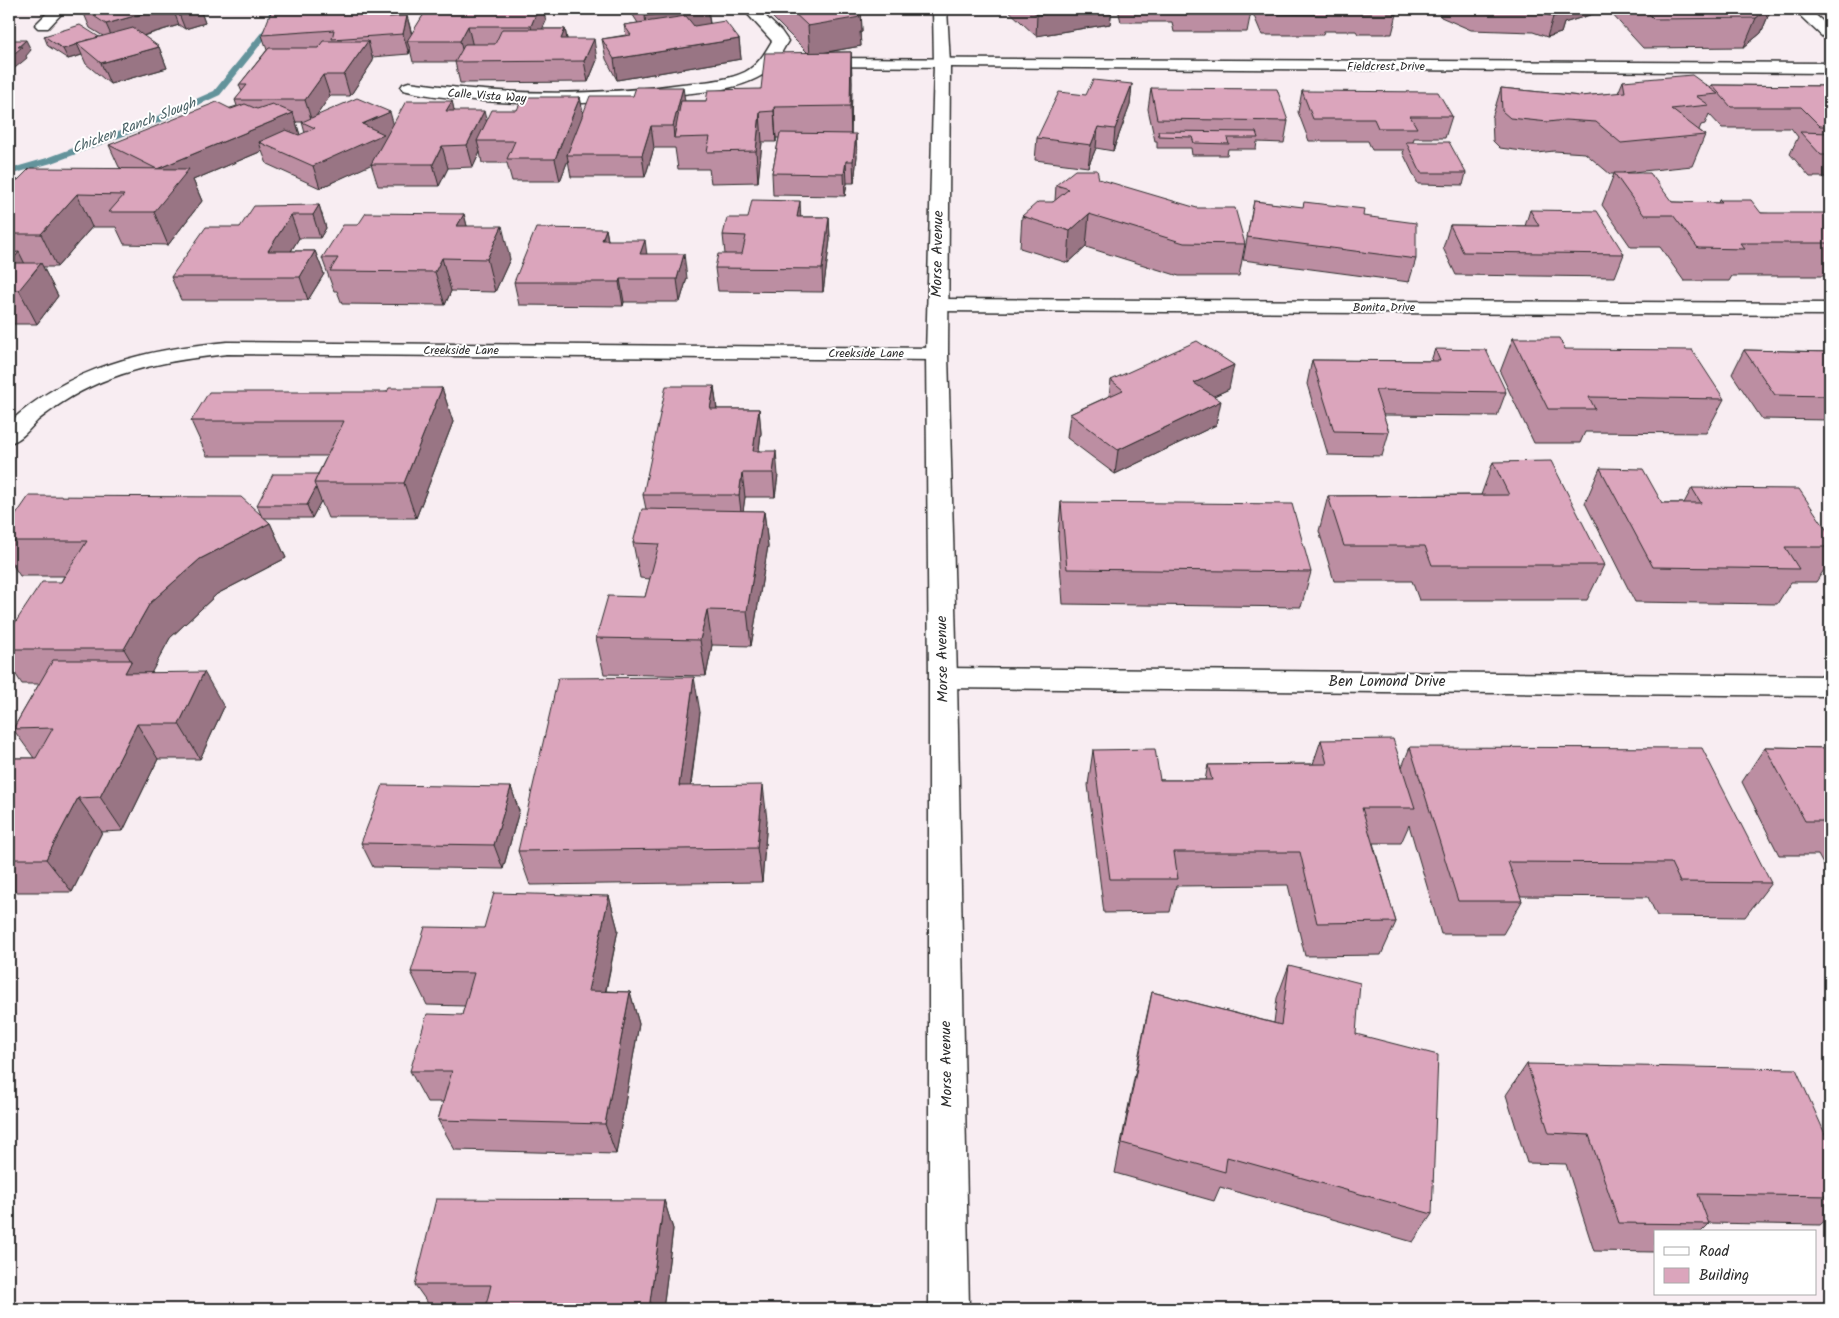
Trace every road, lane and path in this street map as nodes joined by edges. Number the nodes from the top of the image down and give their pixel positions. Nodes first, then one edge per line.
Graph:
1 (59, 9) edge
2 (750, 9) edge
3 (940, 9) edge
4 (1800, 9) edge
5 (43, 24) dead end
6 (1830, 36) edge
7 (768, 62) junction
8 (942, 64) junction
9 (1830, 68) edge
10 (409, 87) dead end
11 (937, 305) junction
12 (1830, 309) edge
13 (937, 354) junction
14 (9, 436) edge
15 (943, 678) junction
16 (1830, 686) edge
17 (949, 1309) edge

1 - 5 street
2 - 7 street, Calle Vista Way
3 - 8 street, Morse Avenue
4 - 6 street
7 - 8 street
7 - 10 street, Calle Vista Way
8 - 9 street, Fieldcrest Drive
8 - 11 street, Morse Avenue
11 - 12 street, Bonita Drive
11 - 13 street, Morse Avenue
13 - 14 street, Creekside Lane
13 - 15 street, Morse Avenue
15 - 16 street, Ben Lomond Drive
15 - 17 street, Morse Avenue

